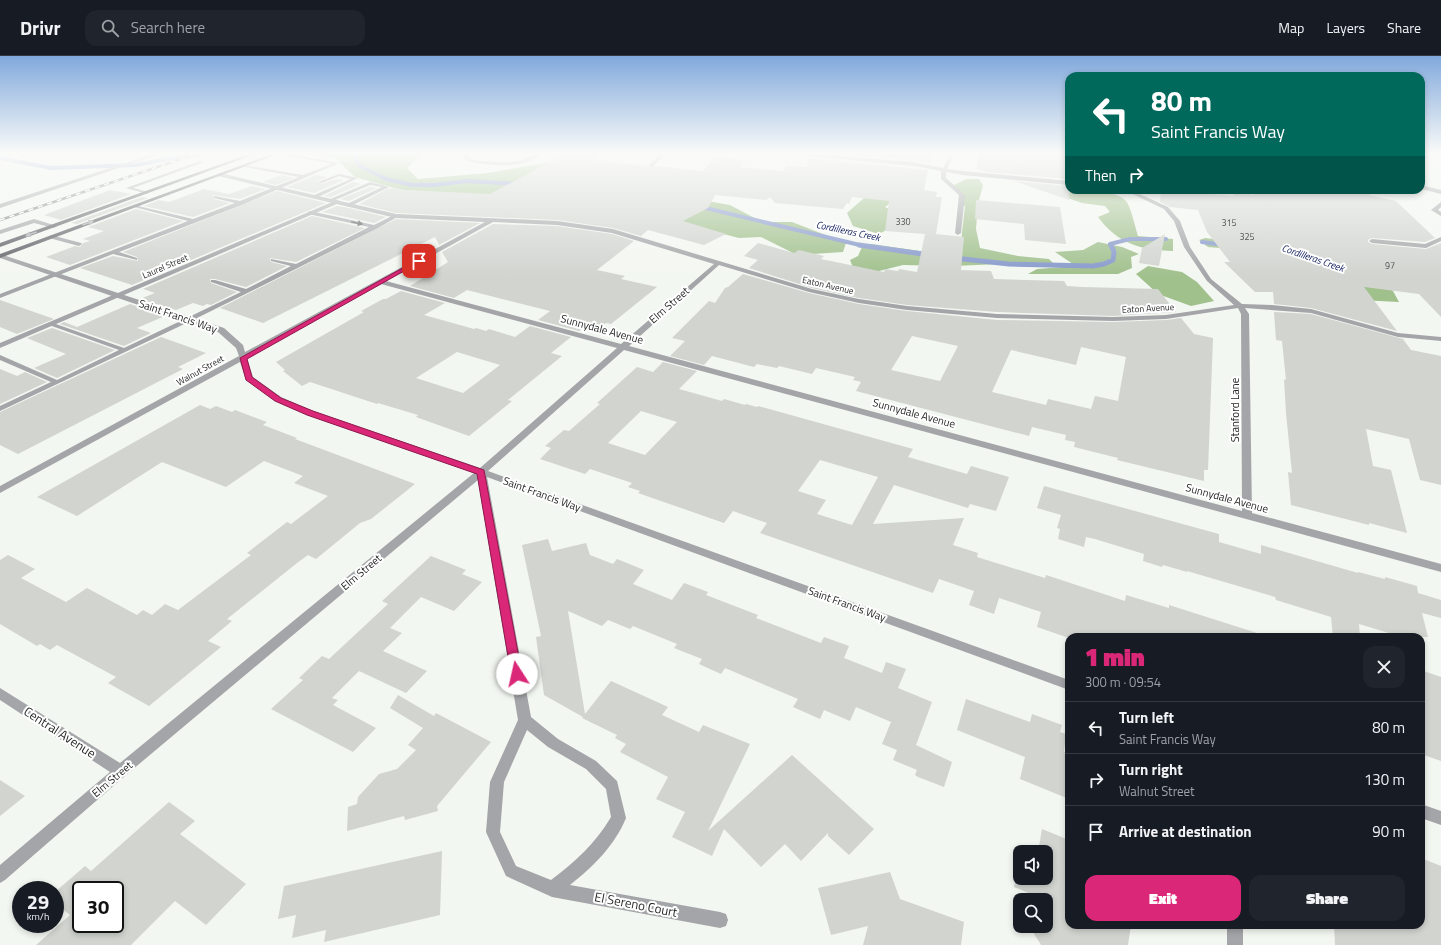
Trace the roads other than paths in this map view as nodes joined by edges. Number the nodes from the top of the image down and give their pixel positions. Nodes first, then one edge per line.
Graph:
1 (36, 194) edge
2 (142, 194) edge
3 (167, 194) edge
4 (261, 194) edge
5 (304, 194) edge
6 (320, 194) edge
7 (348, 194) edge
8 (370, 194) edge
9 (961, 194) edge
10 (1138, 194) edge
11 (216, 197) dead end
12 (314, 197) junction
13 (334, 201) junction
14 (242, 202) junction
15 (348, 204) junction
16 (1441, 204) edge
17 (0, 206) edge
18 (136, 206) junction
19 (310, 213) junction
20 (1441, 214) edge
21 (396, 216) junction
22 (492, 220) junction
23 (194, 221) junction
24 (185, 224) junction
25 (54, 226) junction
26 (376, 227) junction
27 (198, 228) dead end
28 (0, 232) edge
29 (958, 232) dead end
30 (51, 237) junction
31 (1441, 239) edge
32 (1372, 241) dead end
33 (79, 244) dead end
34 (0, 245) edge
35 (113, 252) junction
36 (0, 256) edge
37 (135, 259) dead end
38 (273, 260) dead end
39 (717, 264) junction
40 (297, 266) junction
41 (53, 275) junction
42 (213, 281) dead end
43 (382, 282) junction
44 (245, 291) junction
45 (0, 296) edge
46 (118, 296) junction
47 (1240, 306) junction
48 (191, 319) junction
49 (51, 324) junction
50 (1441, 340) edge
51 (0, 346) edge
52 (621, 346) junction
53 (124, 350) junction
54 (0, 357) edge
55 (243, 358) junction
56 (56, 382) junction
57 (0, 408) edge
58 (481, 472) junction
59 (0, 490) edge
60 (1247, 515) junction
61 (1441, 568) edge
62 (1065, 683) edge
63 (0, 693) edge
64 (525, 720) junction
65 (120, 771) junction
66 (1425, 812) edge
67 (1441, 818) edge
68 (0, 875) edge
69 (552, 889) junction
70 (720, 920) dead end
71 (1235, 929) edge
72 (1235, 945) edge

1 - 17 street
2 - 25 main road
3 - 18 main road
4 - 14 lane
5 - 12 street, Eaton Avenue
6 - 12 lane
7 - 13 lane
8 - 15 lane
9 - 29 street
10 - 47 street
11 - 14 lane
12 - 13 street, Eaton Avenue
13 - 15 street, Eaton Avenue
13 - 19 street, Laurel Street
14 - 23 lane
15 - 21 street, Eaton Avenue
16 - 20 street
18 - 23 lane
30 -> 18 main road
19 -> 26 lane
19 - 46 street, Laurel Street
21 - 22 street, Eaton Avenue
21 - 26 lane
22 - 39 street, Eaton Avenue
22 - 43 street, Walnut Street
23 - 24 lane
24 - 27 lane
24 - 35 lane
25 - 28 lane
25 -> 34 main road
26 - 40 lane
30 - 33 lane
30 - 36 main road
31 - 32 street
35 - 37 lane
35 - 41 lane
36 - 41 street, Saint Francis Way
38 - 40 lane
39 - 47 street, Eaton Avenue
39 - 52 street, Elm Street
40 - 44 lane
41 - 45 lane
41 - 46 street, Saint Francis Way
42 - 44 lane
43 - 52 street, Sunnydale Avenue
43 - 55 street, Walnut Street
44 - 48 lane
46 - 48 street, Saint Francis Way
46 - 49 street, Laurel Street
47 - 50 street, Eaton Avenue
47 - 60 street, Stanford Lane
48 - 53 lane
48 - 55 street, Saint Francis Way
49 - 51 street, Laurel Street
49 - 53 lane
52 - 58 street, Elm Street
52 - 60 street, Sunnydale Avenue
53 - 56 lane
54 - 56 lane
55 - 58 street, Saint Francis Way
55 - 59 street, Walnut Street
56 - 57 lane
58 - 62 street, Saint Francis Way
58 - 64 street
58 - 65 street, Elm Street
60 - 61 street, Sunnydale Avenue
63 - 65 street, Central Avenue
64 - 69 street, El Sereno Court
64 - 69 street
65 - 68 street, Elm Street
66 - 67 street
69 - 70 street, El Sereno Court
71 - 72 street

